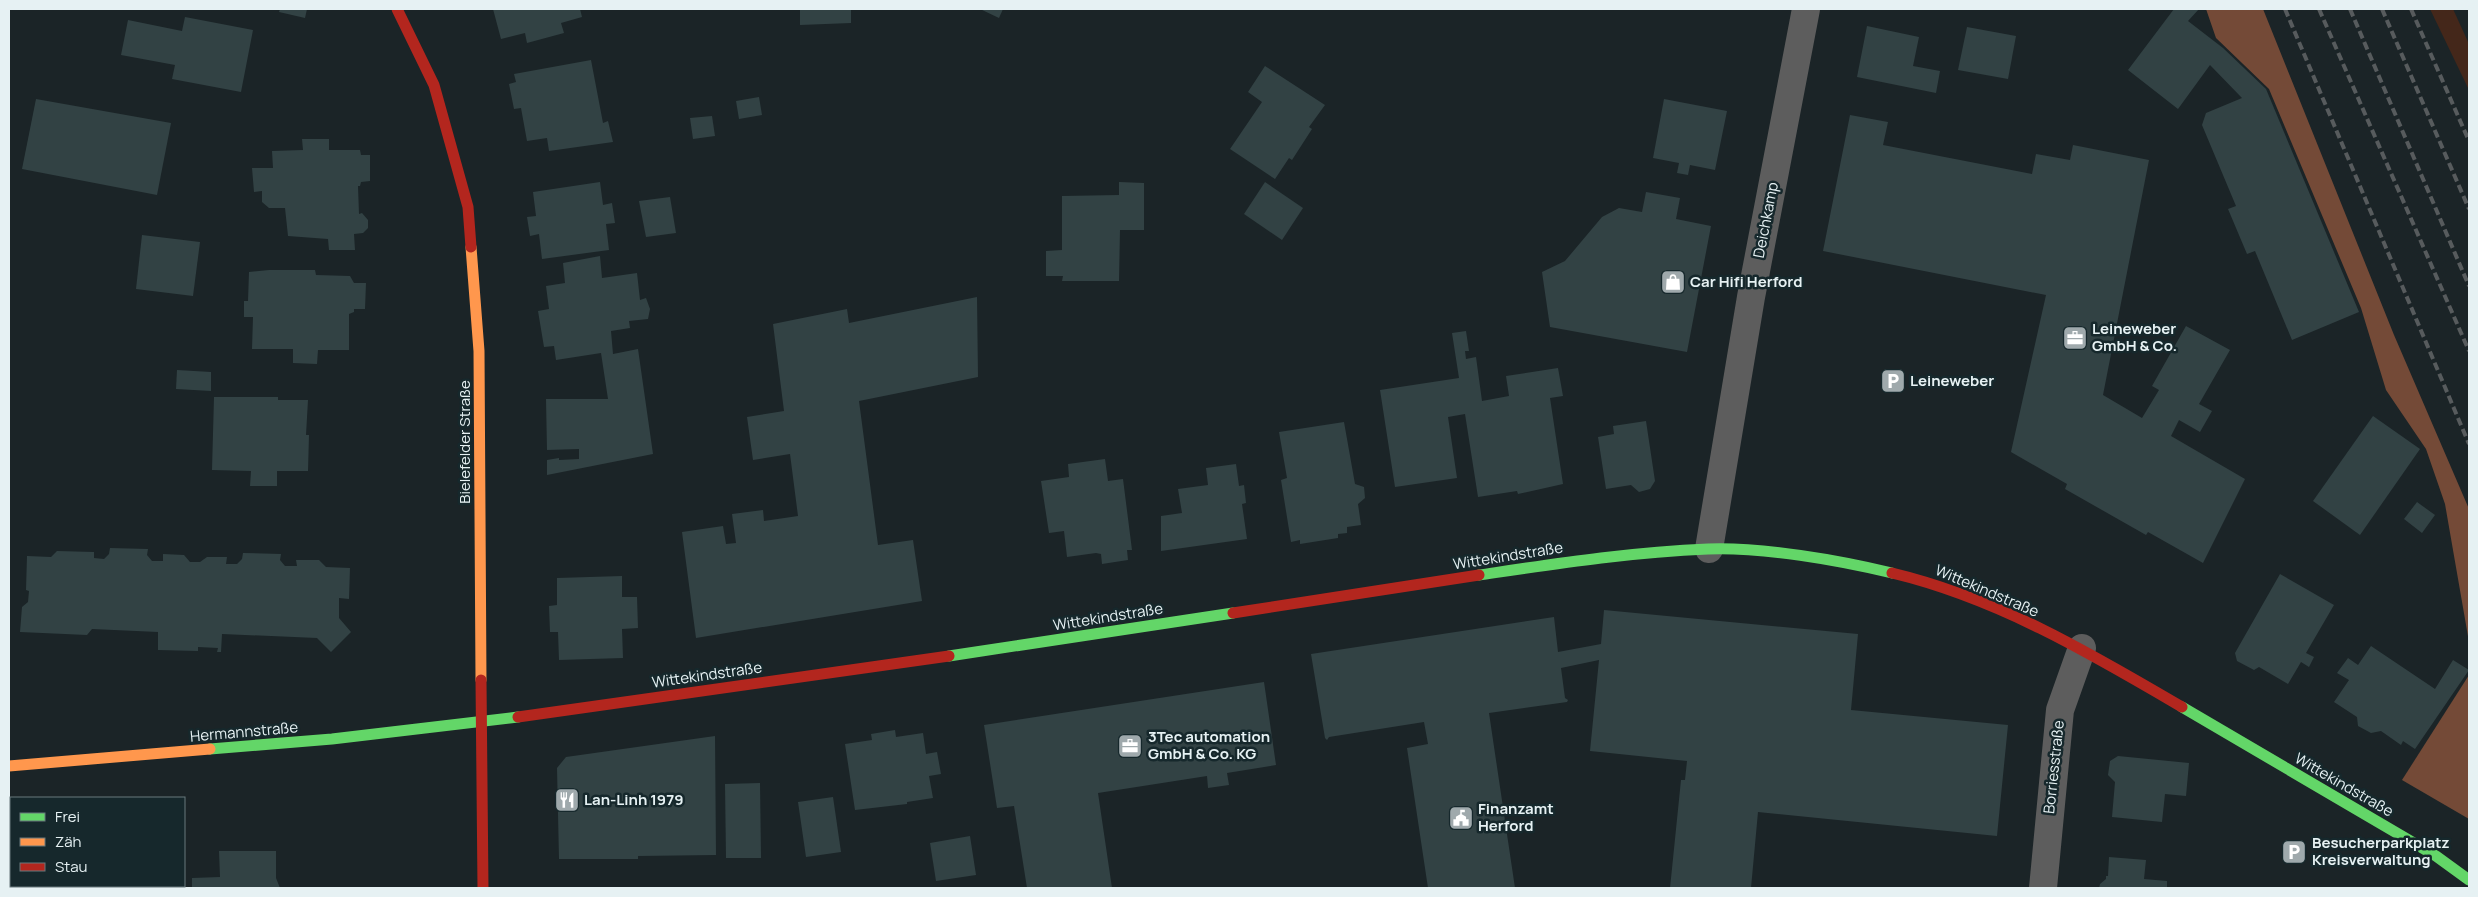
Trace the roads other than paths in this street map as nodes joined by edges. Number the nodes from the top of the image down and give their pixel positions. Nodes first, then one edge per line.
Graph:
1 (397, 9) edge
2 (1806, 9) edge
3 (1709, 549) junction
4 (2082, 648) junction
5 (480, 723) junction
6 (9, 766) edge
7 (2469, 880) edge
8 (483, 888) edge
9 (2043, 888) edge

1 - 5 street, Bielefelder Straße
2 - 3 street, Deichkamp
3 - 4 street, Wittekindstraße
3 - 5 street, Wittekindstraße
4 - 7 street, Wittekindstraße
4 - 9 street, Borriesstraße
5 - 6 street, Hermannstraße
5 - 8 street, Bielefelder Straße

